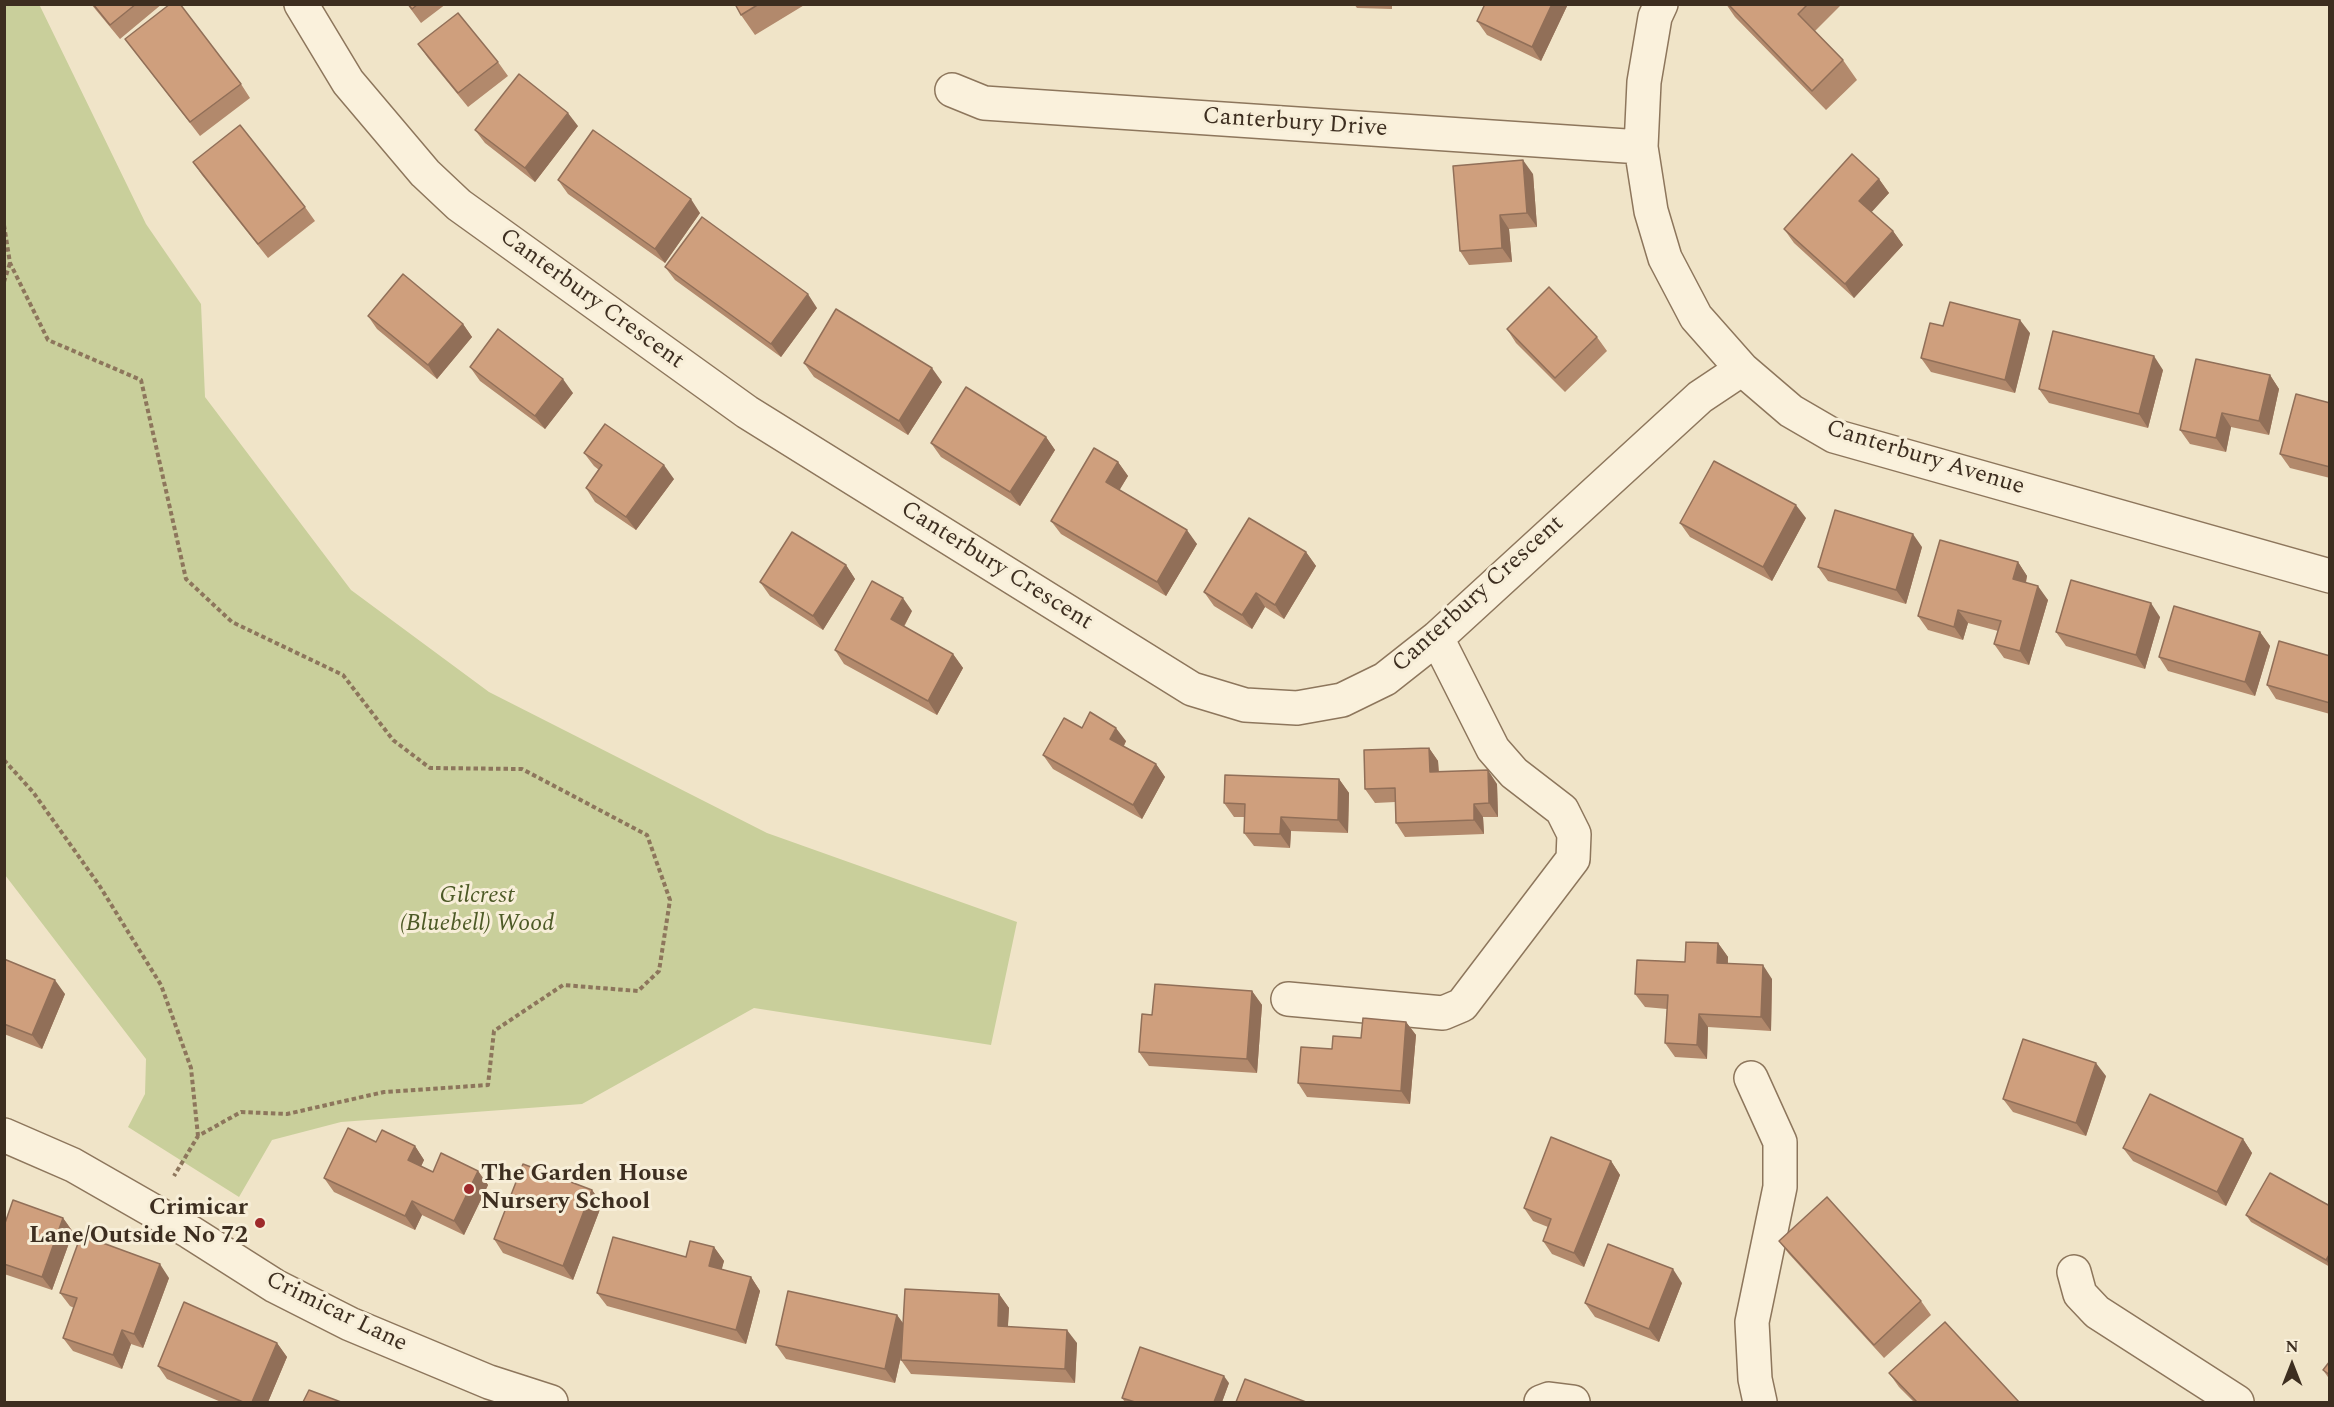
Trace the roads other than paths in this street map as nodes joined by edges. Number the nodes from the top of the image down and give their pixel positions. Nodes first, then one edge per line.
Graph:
1 (300, 4) edge
2 (1661, 4) edge
3 (952, 90) dead end
4 (1641, 147) junction
5 (1742, 369) junction
6 (2330, 576) edge
7 (1437, 638) junction
8 (1288, 999) dead end
9 (1751, 1078) dead end
10 (4, 1135) edge
11 (2073, 1272) dead end
12 (551, 1402) edge
13 (1541, 1402) edge
14 (1573, 1402) edge
15 (1760, 1402) edge
16 (2237, 1402) edge

1 - 7 street, Canterbury Crescent
2 - 4 street, Canterbury Avenue
3 - 4 street, Canterbury Drive
4 - 5 street, Canterbury Avenue
5 - 6 street, Canterbury Avenue
5 - 7 street, Canterbury Crescent
7 - 8 street
9 - 15 street
10 - 12 street, Crimicar Lane
11 - 16 street
13 - 14 street

